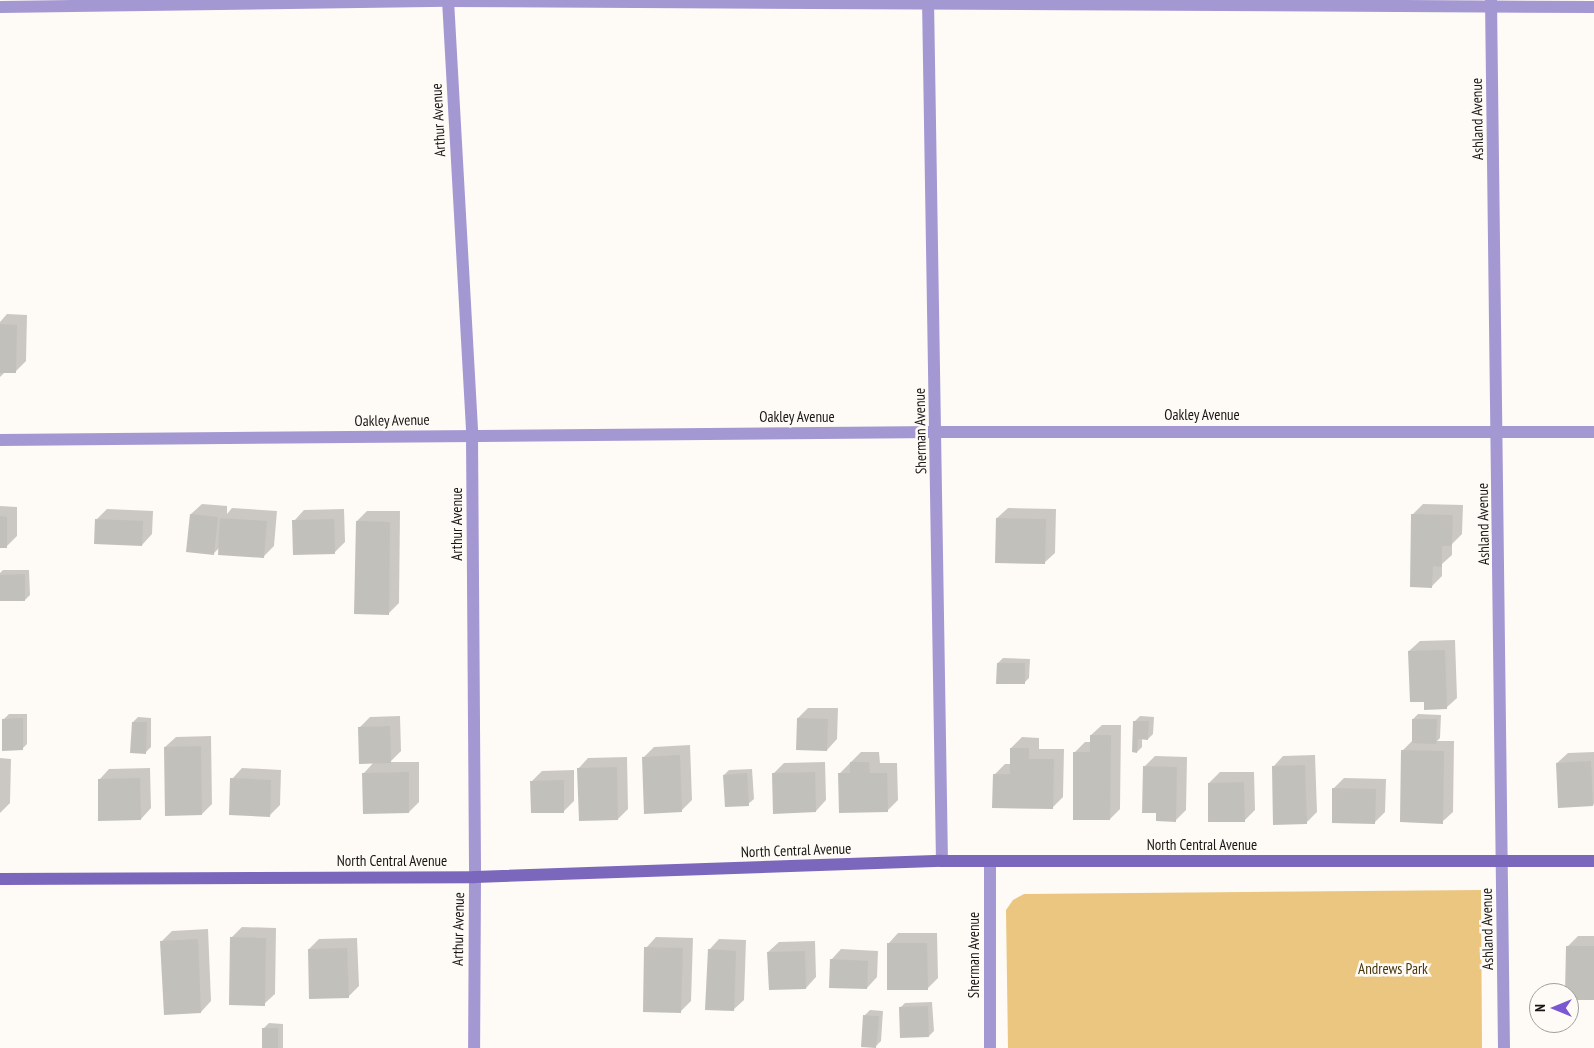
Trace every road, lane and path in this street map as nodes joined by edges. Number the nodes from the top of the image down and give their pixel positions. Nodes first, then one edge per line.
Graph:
1 (448, 1) edge
2 (928, 2) edge
3 (1491, 3) edge
4 (0, 7) edge
5 (1594, 7) edge
6 (1498, 431) junction
7 (937, 432) junction
8 (1594, 432) edge
9 (472, 436) junction
10 (0, 440) edge
11 (1502, 860) junction
12 (942, 861) junction
13 (1594, 861) edge
14 (990, 862) junction
15 (475, 877) junction
16 (0, 879) edge
17 (474, 1048) edge
18 (990, 1048) edge
19 (1504, 1048) edge

1 - 2 street
1 - 4 street
1 - 9 street, Arthur Avenue
2 - 3 street
2 - 7 street, Sherman Avenue
3 - 5 street
3 - 6 street, Ashland Avenue
6 - 7 street, Oakley Avenue
6 - 8 street, Oakley Avenue
6 - 11 street, Ashland Avenue
7 - 9 street, Oakley Avenue
7 - 12 street, Sherman Avenue
9 - 10 street, Oakley Avenue
9 - 15 street, Arthur Avenue
11 - 13 main road, North Central Avenue
11 - 14 main road, North Central Avenue
11 - 19 street, Ashland Avenue
12 - 14 main road, North Central Avenue
12 - 15 main road, North Central Avenue
14 - 18 street, Sherman Avenue
15 - 16 main road, North Central Avenue
15 - 17 street, Arthur Avenue

